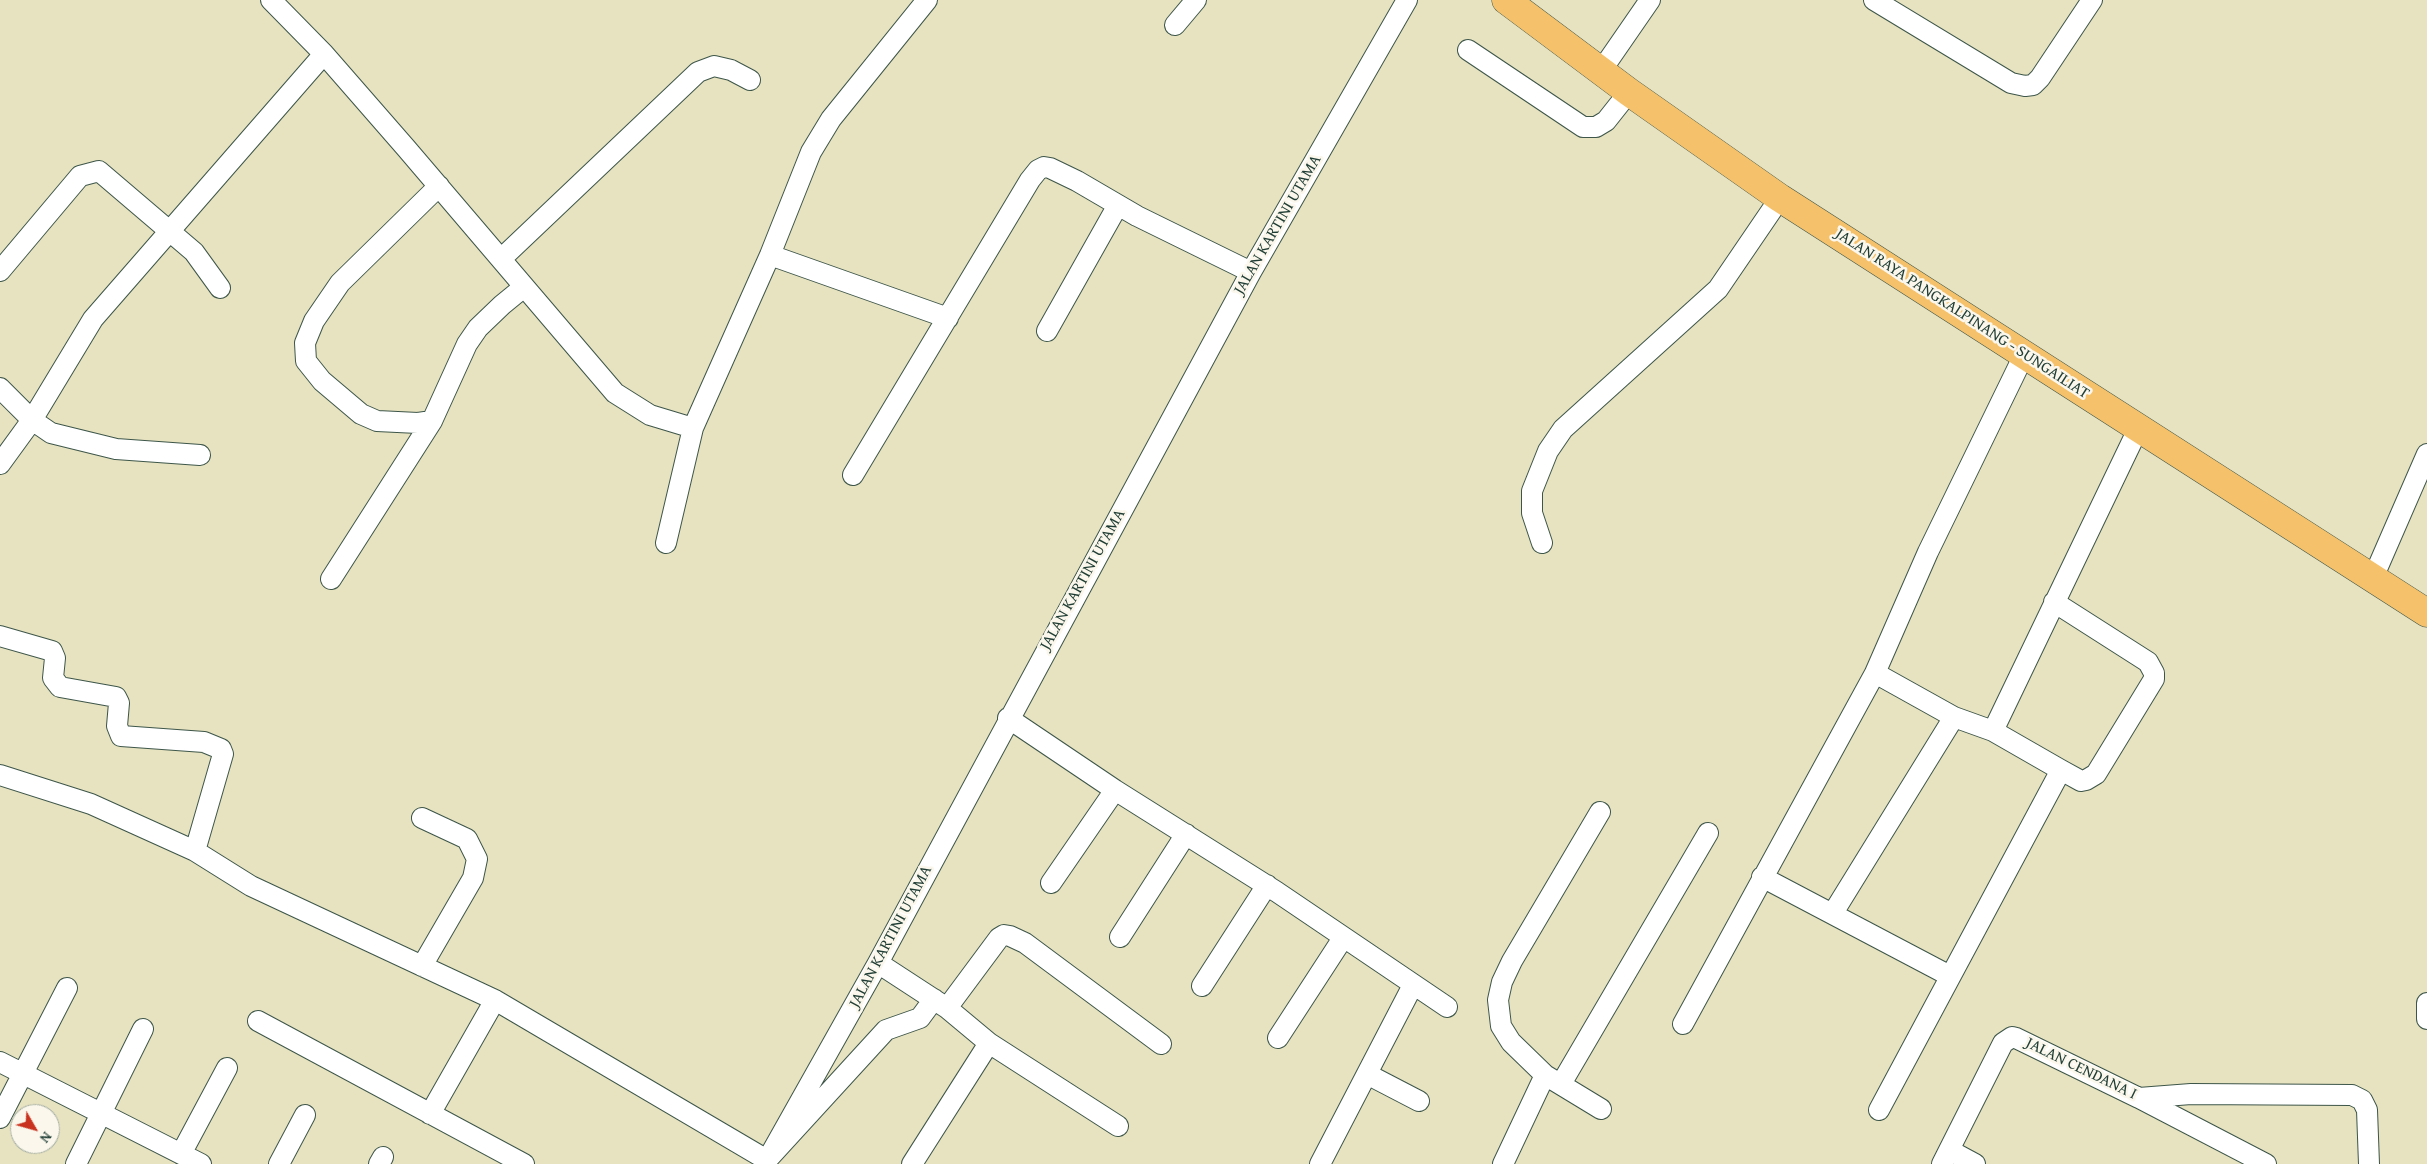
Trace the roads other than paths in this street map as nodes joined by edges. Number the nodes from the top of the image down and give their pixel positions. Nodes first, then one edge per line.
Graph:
1 (271, 0) edge
2 (927, 0) edge
3 (1196, 0) edge
4 (1407, 0) edge
5 (1506, 0) edge
6 (1650, 0) edge
7 (1874, 0) edge
8 (2092, 0) edge
9 (1902, 7) edge
10 (1175, 25) dead end
11 (1468, 50) dead end
12 (324, 54) junction
13 (1601, 70) junction
14 (750, 80) dead end
15 (1628, 92) junction
16 (439, 186) junction
17 (1780, 198) junction
18 (1118, 205) junction
19 (170, 230) junction
20 (770, 255) junction
21 (501, 259) junction
22 (0, 271) edge
23 (1251, 272) junction
24 (524, 287) junction
25 (220, 288) dead end
26 (948, 318) junction
27 (1046, 331) dead end
28 (2024, 355) junction
29 (0, 388) edge
30 (32, 420) junction
31 (432, 420) junction
32 (2139, 427) junction
33 (693, 428) junction
34 (2427, 454) edge
35 (200, 455) dead end
36 (0, 464) edge
37 (853, 475) dead end
38 (1542, 543) dead end
39 (666, 544) dead end
40 (2373, 578) junction
41 (332, 579) dead end
42 (2054, 602) junction
43 (2427, 613) edge
44 (0, 636) edge
45 (1875, 673) junction
46 (1954, 717) junction
47 (1008, 718) junction
48 (1993, 731) junction
49 (2061, 770) junction
50 (0, 775) edge
51 (1116, 790) junction
52 (1600, 812) dead end
53 (422, 818) dead end
54 (1708, 833) dead end
55 (1186, 834) junction
56 (195, 851) junction
57 (1762, 878) junction
58 (1051, 883) dead end
59 (1267, 885) junction
60 (1833, 913) junction
61 (1120, 938) dead end
62 (1343, 938) junction
63 (878, 963) junction
64 (422, 966) junction
65 (1950, 976) junction
66 (1413, 985) junction
67 (1202, 986) dead end
68 (67, 988) dead end
69 (495, 1000) junction
70 (2427, 1003) edge
71 (941, 1004) junction
72 (1447, 1007) dead end
73 (2427, 1019) edge
74 (258, 1021) dead end
75 (1684, 1024) dead end
76 (143, 1029) dead end
77 (1278, 1038) dead end
78 (989, 1043) junction
79 (1161, 1044) dead end
80 (0, 1062) edge
81 (227, 1068) dead end
82 (23, 1074) junction
83 (1367, 1074) junction
84 (1553, 1079) junction
85 (2139, 1098) junction
86 (1419, 1101) dead end
87 (1601, 1109) dead end
88 (1879, 1110) dead end
89 (101, 1114) junction
90 (430, 1114) junction
91 (305, 1116) dead end
92 (0, 1118) edge
93 (1118, 1126) dead end
94 (181, 1154) junction
95 (1946, 1157) edge
96 (1327, 1161) edge
97 (766, 1162) edge
98 (76, 1164) edge
99 (201, 1164) edge
100 (280, 1164) edge
101 (524, 1164) edge
102 (912, 1164) edge
103 (1502, 1164) edge
104 (1975, 1164) edge
105 (2266, 1164) edge
106 (2369, 1164) edge

1 - 12 street
2 - 20 street
3 - 10 street
4 - 23 street, JALAN KARTINI UTAMA
5 - 13 highway, JALAN RAYA PANGKALPINANG - SUNGAILIAT
6 - 13 street
7 - 9 street
8 - 9 street
11 - 15 street
12 - 16 street
12 - 19 street
13 - 15 highway, JALAN RAYA PANGKALPINANG - SUNGAILIAT
14 - 21 street
15 - 17 highway, JALAN RAYA PANGKALPINANG - SUNGAILIAT
16 - 21 street
16 - 31 street
17 - 28 highway, JALAN RAYA PANGKALPINANG - SUNGAILIAT
17 - 38 street
18 - 23 street
18 - 26 street
18 - 27 street
19 - 22 street
19 - 25 street
19 - 30 street
20 - 26 street
20 - 33 street
21 - 24 street
23 - 47 street, JALAN KARTINI UTAMA
24 - 31 street
24 - 33 street
26 - 37 street
28 - 32 highway, JALAN RAYA PANGKALPINANG - SUNGAILIAT
28 - 45 street
29 - 30 street
30 - 35 street
30 - 36 street
31 - 41 street
32 - 40 highway, JALAN RAYA PANGKALPINANG - SUNGAILIAT
32 - 42 street
33 - 39 street
34 - 40 street
40 - 43 highway, JALAN RAYA PANGKALPINANG - SUNGAILIAT
42 - 48 street
42 - 49 street
44 - 56 street
45 - 46 street
45 - 57 street
46 - 48 street
46 - 60 street
47 - 51 street
47 - 63 street, JALAN KARTINI UTAMA
48 - 49 street
49 - 65 street
50 - 56 street
51 - 55 street
51 - 58 street
52 - 84 street
53 - 64 street
54 - 84 street
55 - 59 street
55 - 61 street
56 - 64 street
57 - 60 street
57 - 75 street
59 - 62 street
59 - 67 street
60 - 65 street
62 - 66 street
62 - 77 street
63 - 71 street
63 - 97 street, JALAN KARTINI UTAMA
64 - 69 street
65 - 88 street
66 - 72 street
66 - 83 street
68 - 82 street
69 - 90 street
69 - 97 street
70 - 73 street
71 - 78 street
71 - 79 street
71 - 97 street
74 - 90 street
76 - 89 street
78 - 93 street
78 - 102 street
80 - 82 street
81 - 94 street
82 - 89 street
82 - 92 street
83 - 86 street
83 - 96 street
84 - 87 street
84 - 103 street
85 - 95 street, JALAN CENDANA I
85 - 105 street, JALAN CENDANA I
85 - 106 street
89 - 94 street
89 - 98 street
90 - 101 street
91 - 100 street
94 - 99 street
95 - 104 street

